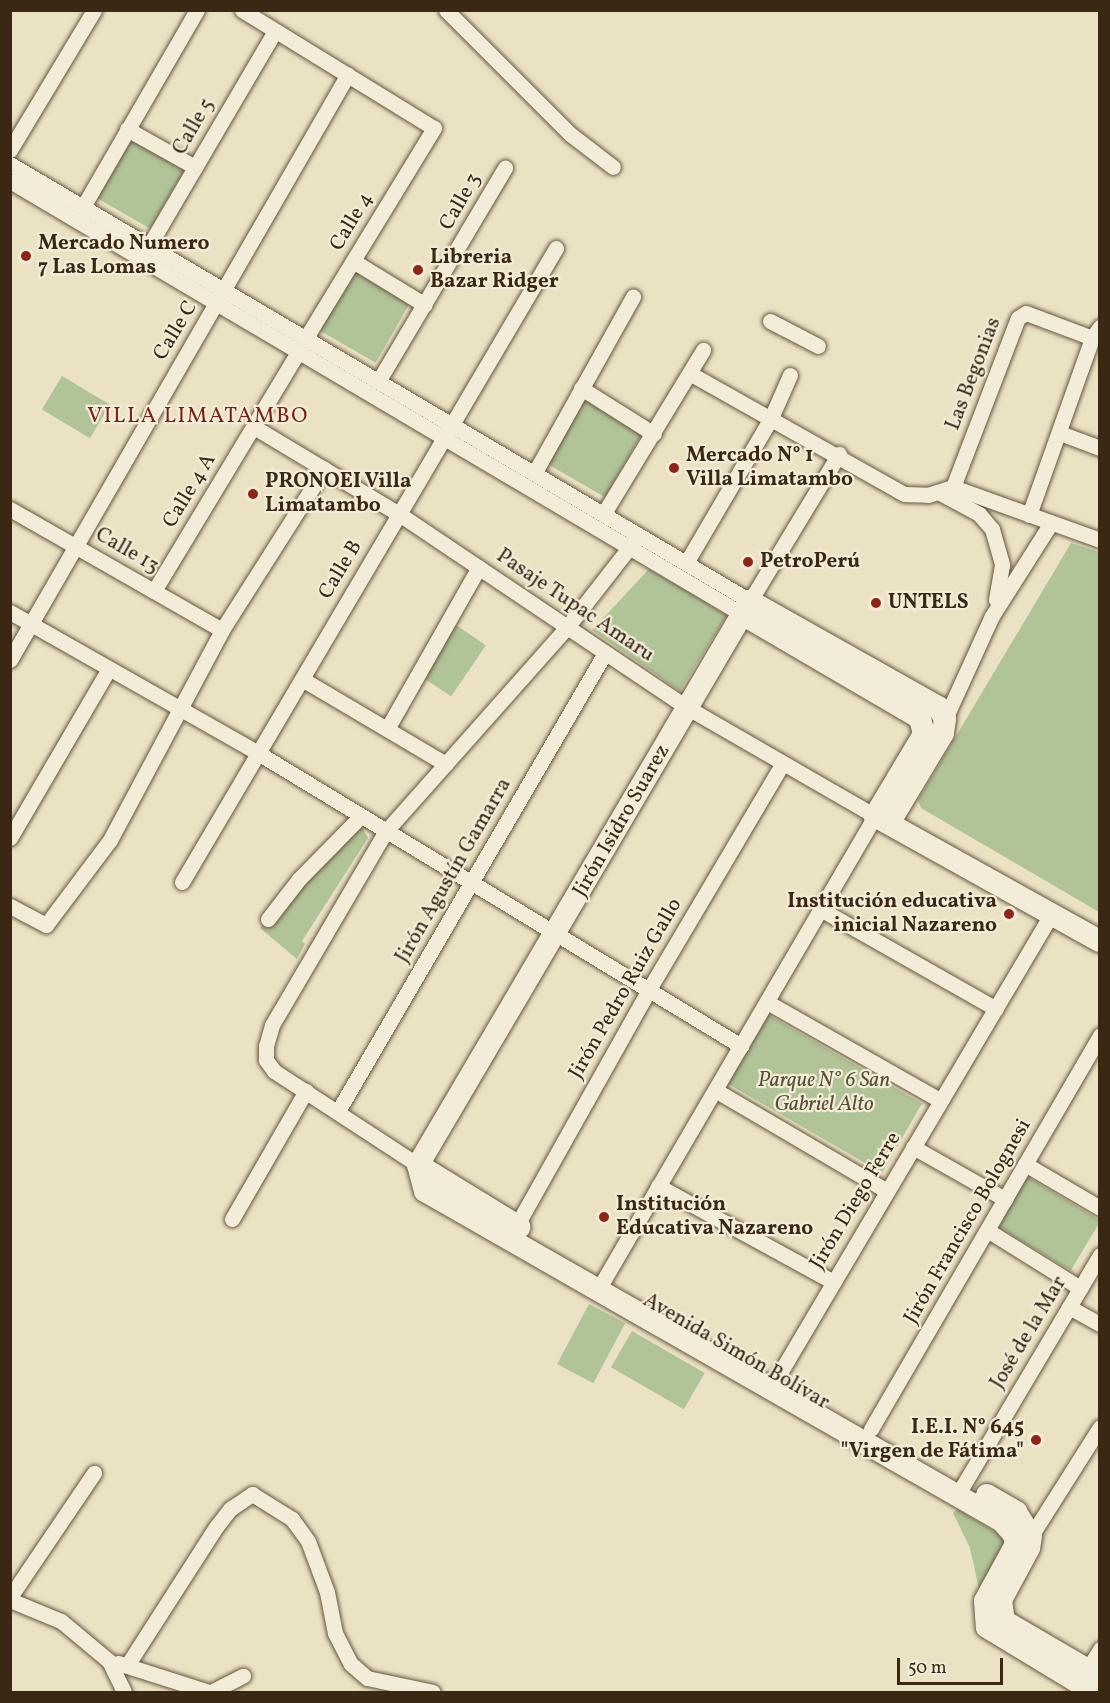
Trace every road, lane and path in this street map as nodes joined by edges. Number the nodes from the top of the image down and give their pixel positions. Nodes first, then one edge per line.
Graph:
1 (94, 10) edge
2 (197, 10) edge
3 (242, 10) edge
4 (446, 10) edge
5 (275, 31) junction
6 (348, 75) junction
7 (128, 129) junction
8 (10, 150) edge
9 (10, 164) edge
10 (195, 167) junction
11 (613, 167) dead end
12 (505, 168) dead end
13 (10, 181) edge
14 (84, 205) junction
15 (150, 244) junction
16 (556, 248) dead end
17 (353, 261) junction
18 (225, 288) junction
19 (633, 297) dead end
20 (217, 303) junction
21 (425, 304) junction
22 (770, 321) dead end
23 (1096, 332) edge
24 (303, 345) junction
25 (818, 346) dead end
26 (703, 350) dead end
27 (691, 374) junction
28 (790, 375) dead end
29 (379, 380) junction
30 (581, 388) junction
31 (771, 418) junction
32 (254, 427) junction
33 (449, 430) junction
34 (1060, 433) junction
35 (654, 434) junction
36 (1100, 448) edge
37 (839, 454) junction
38 (324, 469) junction
39 (535, 472) junction
40 (953, 487) junction
41 (938, 492) junction
42 (10, 509) edge
43 (604, 513) junction
44 (399, 514) junction
45 (1029, 515) junction
46 (1051, 523) junction
47 (1100, 540) edge
48 (634, 541) junction
49 (74, 545) junction
50 (686, 562) junction
51 (479, 567) junction
52 (154, 591) junction
53 (746, 607) junction
54 (10, 612) edge
55 (992, 616) junction
56 (31, 624) junction
57 (568, 626) junction
58 (222, 630) junction
59 (605, 653) junction
60 (10, 660) edge
61 (108, 670) junction
62 (302, 679) junction
63 (688, 708) junction
64 (180, 710) junction
65 (934, 722) junction
66 (387, 729) junction
67 (258, 753) junction
68 (783, 763) junction
69 (446, 764) junction
70 (361, 816) junction
71 (882, 819) junction
72 (387, 831) junction
73 (10, 837) edge
74 (182, 882) dead end
75 (471, 884) junction
76 (10, 906) edge
77 (822, 910) junction
78 (1052, 913) junction
79 (268, 919) dead end
80 (555, 934) junction
81 (1100, 940) edge
82 (648, 991) junction
83 (767, 1002) junction
84 (996, 1009) junction
85 (1100, 1035) edge
86 (741, 1046) junction
87 (715, 1090) junction
88 (306, 1091) junction
89 (940, 1101) junction
90 (338, 1111) junction
91 (913, 1147) junction
92 (1025, 1164) junction
93 (418, 1165) junction
94 (658, 1186) junction
95 (887, 1191) junction
96 (1005, 1199) junction
97 (1100, 1208) edge
98 (232, 1219) dead end
99 (987, 1230) junction
100 (513, 1232) junction
101 (1100, 1255) edge
102 (833, 1282) junction
103 (602, 1283) junction
104 (1080, 1288) junction
105 (1069, 1307) junction
106 (1100, 1323) edge
107 (775, 1382) junction
108 (1100, 1427) edge
109 (871, 1429) junction
110 (94, 1473) dead end
111 (962, 1488) junction
112 (1023, 1540) junction
113 (10, 1599) edge
114 (1100, 1649) edge
115 (109, 1661) junction
116 (128, 1664) junction
117 (243, 1676) dead end
118 (1087, 1683) edge
119 (415, 1691) edge
120 (124, 1692) edge
121 (210, 1692) edge
122 (434, 1692) edge

1 - 8 street
2 - 7 street
3 - 5 street
4 - 11 street
5 - 6 street
5 - 10 street, Calle 5
6 - 17 street, Calle 4
6 - 18 street, Calle C
7 - 10 street
7 - 14 street
9 - 14 street
10 - 15 street, Calle 5
12 - 21 street, Calle 3
13 - 20 street
14 - 15 street
15 - 18 street
16 - 33 street, Calle B
17 - 21 street
17 - 24 street, Calle 4
18 - 20 street, Calle C
18 - 24 street
19 - 30 street
20 - 24 street
20 - 49 street, Calle C
21 - 29 street, Calle 3
22 - 25 street
23 - 34 street
23 - 40 street, Las Begonias
24 - 29 street
24 - 32 street, Calle 4 A
24 - 33 street
26 - 27 street
27 - 31 street
27 - 35 street
28 - 31 street
29 - 33 street
30 - 35 street
30 - 39 street
31 - 37 street
31 - 50 street
32 - 38 street, Pasaje Tupac Amaru
32 - 52 street, Calle 4 A
33 - 39 street
33 - 44 street, Calle B
33 - 48 street
34 - 36 street
34 - 45 street
35 - 43 street
37 - 41 street
37 - 53 street, Jirón Isidro Suarez
38 - 44 street, Pasaje Tupac Amaru
38 - 58 street
39 - 43 street
40 - 41 street
40 - 45 street
41 - 55 street
42 - 49 street, Calle 13
43 - 48 street
44 - 51 street, Pasaje Tupac Amaru
44 - 62 street, Calle B
45 - 46 street
46 - 47 street
46 - 55 street
48 - 50 street
48 - 53 street
48 - 57 street
49 - 52 street, Calle 13
49 - 56 street
50 - 53 street
51 - 57 street, Pasaje Tupac Amaru
51 - 66 street
52 - 58 street, Calle 13
53 - 63 street, Jirón Isidro Suarez
53 - 65 street
54 - 56 street
55 - 65 street
56 - 60 street
56 - 61 street
57 - 59 street, Pasaje Tupac Amaru
57 - 69 street
58 - 64 street
59 - 63 street, Pasaje Tupac Amaru
59 - 75 street, Jirón Agustín Gamarra
61 - 64 street
61 - 73 street
62 - 66 street
62 - 67 street, Calle B
63 - 68 street, Pasaje Tupac Amaru
63 - 80 street, Jirón Isidro Suarez
64 - 67 street
64 - 76 street
65 - 71 street
66 - 69 street
67 - 70 street
67 - 74 street, Calle B
68 - 71 street, Pasaje Tupac Amaru
68 - 82 street, Jirón Pedro Ruiz Gallo
69 - 72 street
70 - 72 street
70 - 79 street
71 - 77 street
71 - 78 street
72 - 75 street
72 - 88 street, Avenida Simón Bolívar
75 - 80 street
75 - 90 street, Jirón Agustín Gamarra
77 - 83 street
77 - 84 street
78 - 81 street
78 - 84 street, Jirón Diego Ferre
80 - 82 street
80 - 93 street, Jirón Isidro Suarez
82 - 86 street
82 - 100 street, Jirón Pedro Ruiz Gallo
83 - 86 street
83 - 89 street
84 - 89 street, Jirón Diego Ferre
85 - 92 street, Jirón Francisco Bolognesi
86 - 87 street
87 - 94 street
87 - 95 street
88 - 90 street, Avenida Simón Bolívar
88 - 98 street
89 - 91 street, Jirón Diego Ferre
90 - 93 street, Avenida Simón Bolívar
91 - 95 street, Jirón Diego Ferre
91 - 96 street
92 - 96 street, Jirón Francisco Bolognesi
92 - 97 street
93 - 100 street, Avenida Simón Bolívar
93 - 100 street, Avenida Simón Bolívar
94 - 102 street
94 - 103 street
95 - 102 street, Jirón Diego Ferre
96 - 99 street, Jirón Francisco Bolognesi
99 - 104 street
99 - 109 street, Jirón Francisco Bolognesi
100 - 103 street, Avenida Simón Bolívar
101 - 104 street, José de la Mar
102 - 107 street, Jirón Diego Ferre
103 - 107 street, Avenida Simón Bolívar
104 - 105 street, José de la Mar
105 - 106 street
105 - 111 street, José de la Mar
107 - 109 street, Avenida Simón Bolívar
107 - 111 street, Avenida Simón Bolívar
108 - 112 street
109 - 111 street, Avenida Simón Bolívar
110 - 113 street
111 - 112 street, Avenida Simón Bolívar
112 - 118 street
113 - 115 street
114 - 118 street
115 - 116 street
115 - 120 street
116 - 119 street
116 - 121 street
117 - 121 street
119 - 122 street

